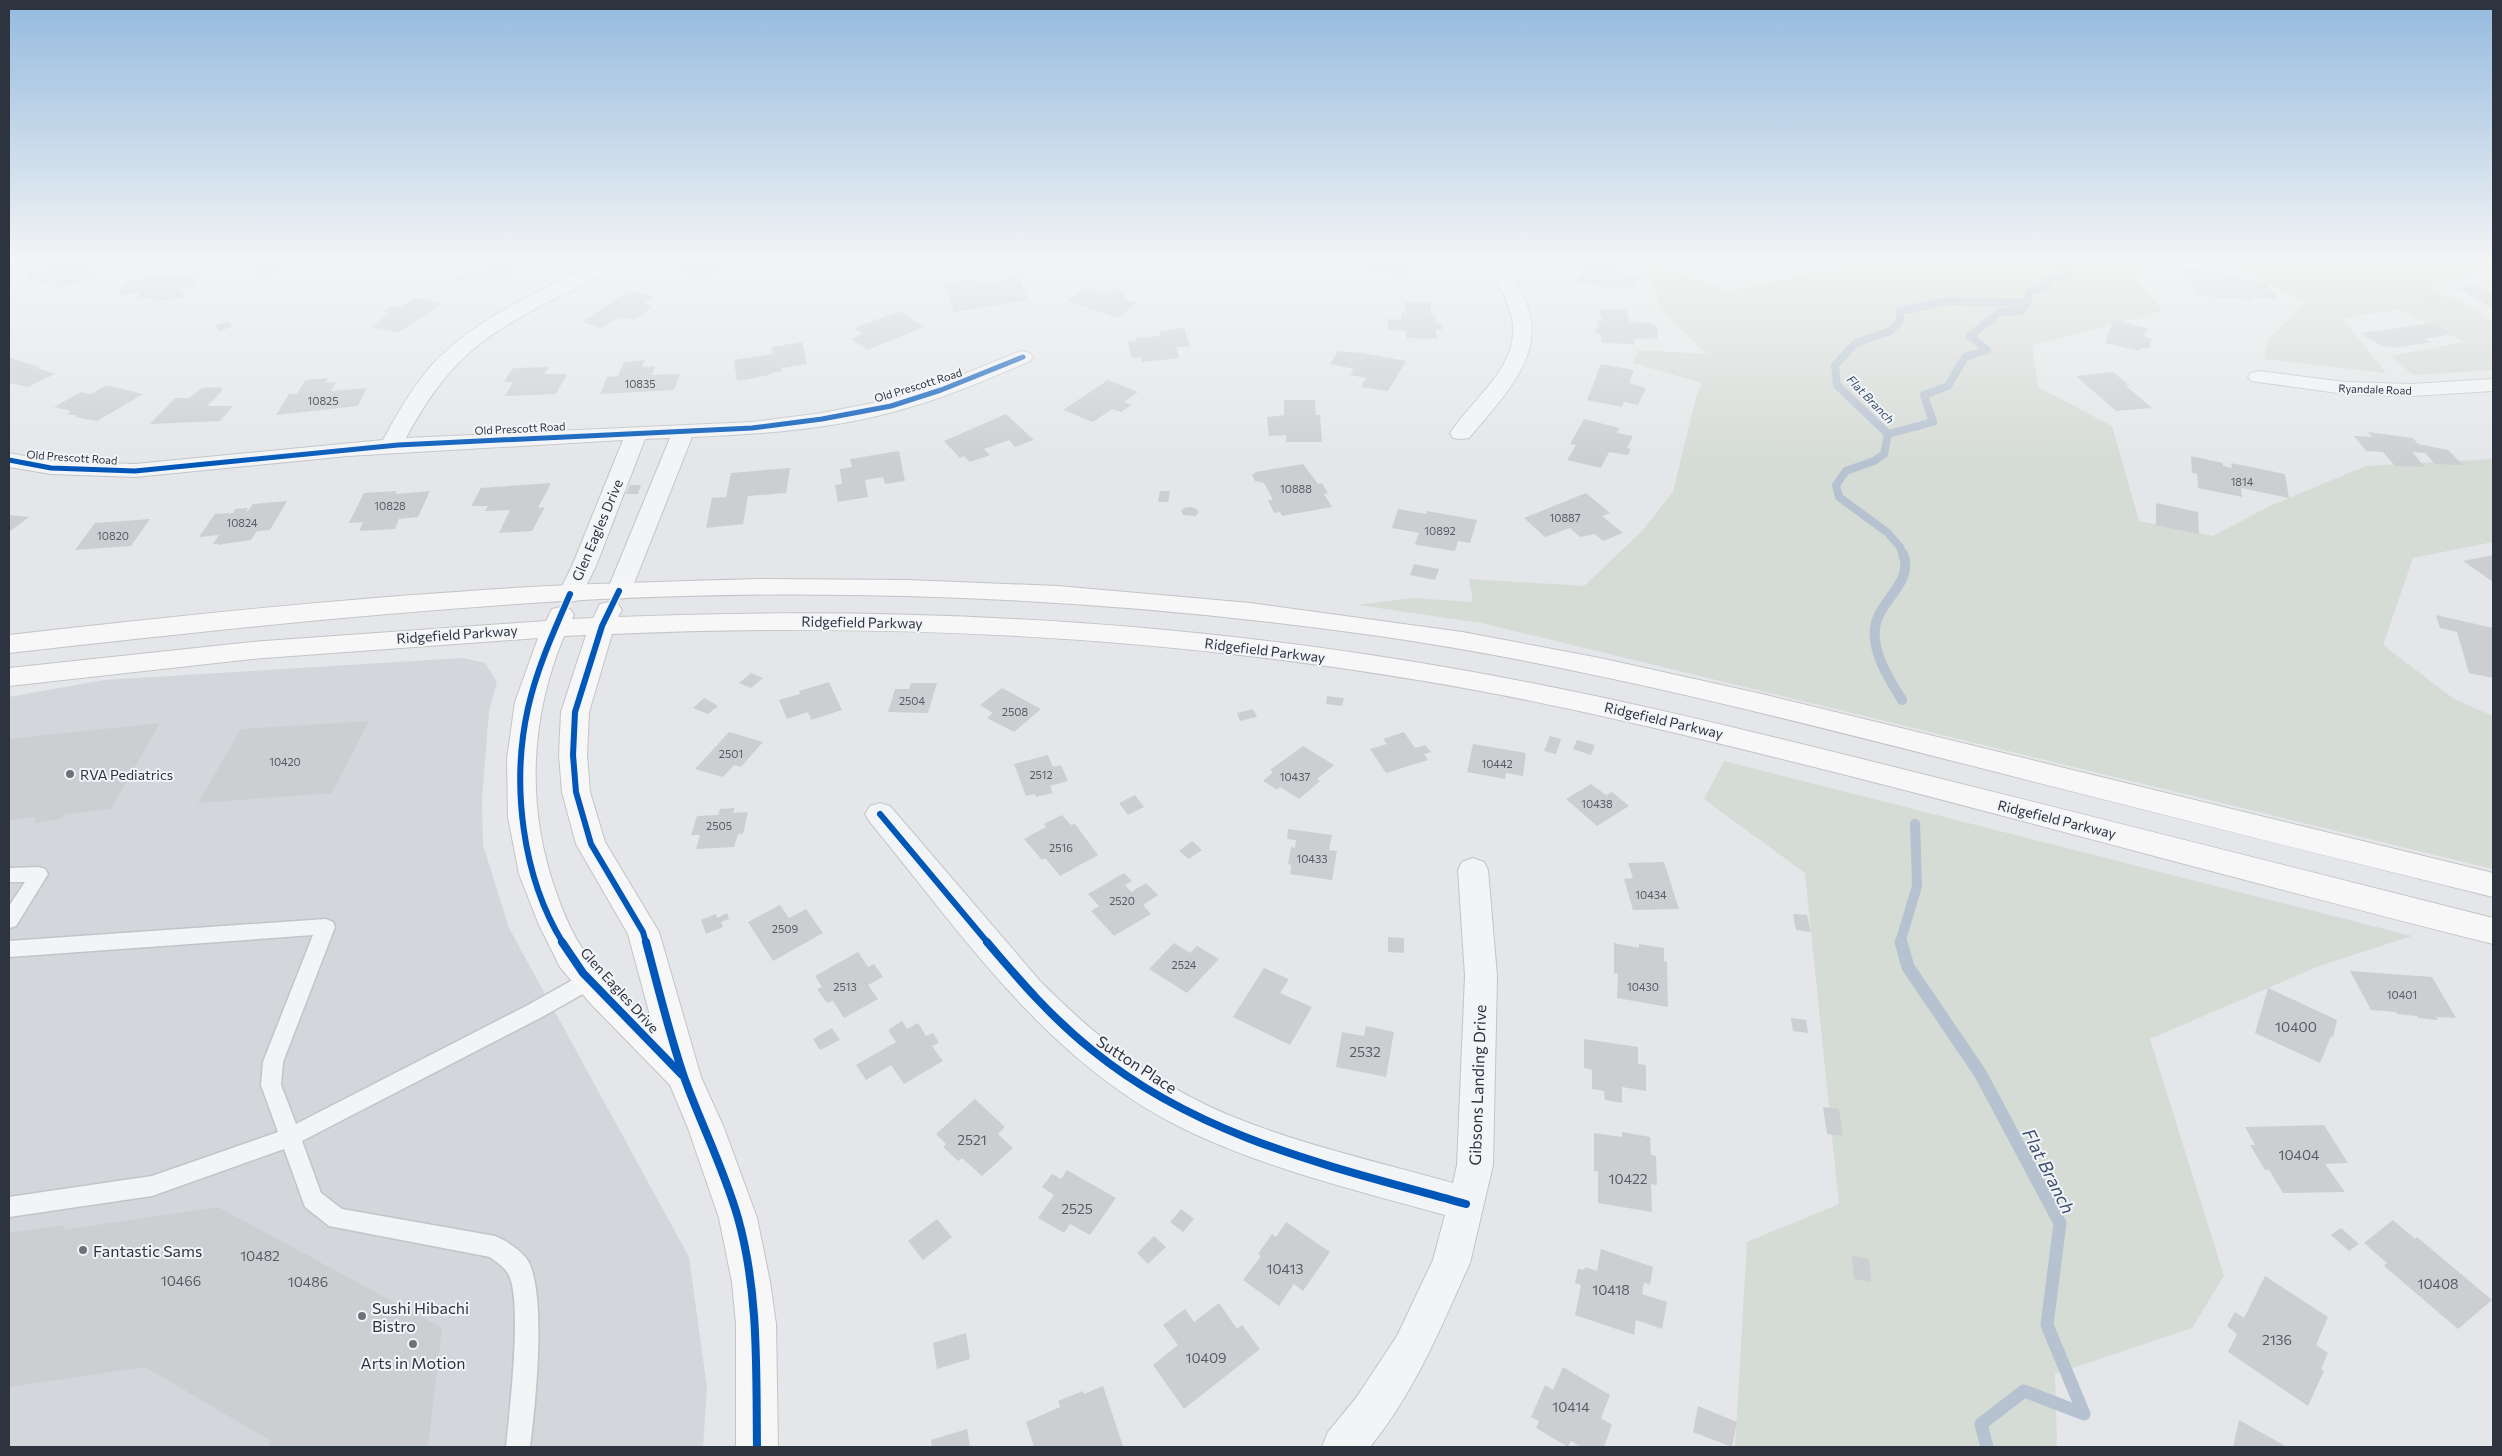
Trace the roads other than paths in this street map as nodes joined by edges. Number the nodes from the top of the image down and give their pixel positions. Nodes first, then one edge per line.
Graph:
1 (489, 329) edge
2 (1522, 329) edge
3 (1023, 357) dead end
4 (2258, 377) dead end
5 (2493, 386) edge
6 (684, 431) junction
7 (637, 433) junction
8 (1461, 433) dead end
9 (391, 446) junction
10 (9, 460) edge
11 (619, 591) junction
12 (570, 594) junction
13 (602, 626) junction
14 (556, 628) junction
15 (9, 644) edge
16 (9, 678) edge
17 (880, 814) dead end
18 (1473, 870) dead end
19 (9, 876) edge
20 (2493, 885) edge
21 (9, 921) edge
22 (2493, 930) edge
23 (9, 949) edge
24 (590, 980) junction
25 (684, 1077) junction
26 (290, 1136) junction
27 (1466, 1204) junction
28 (9, 1207) edge
29 (518, 1447) edge
30 (757, 1447) edge
31 (1343, 1447) edge

1 - 9 street
2 - 8 street
3 - 6 street, Old Prescott Road
4 - 5 street, Ryandale Road
6 - 7 street, Old Prescott Road
6 - 11 street, Glen Eagles Drive
7 - 9 street, Old Prescott Road
7 - 12 street, Glen Eagles Drive
9 - 10 street, Old Prescott Road
11 - 12 main road
11 - 13 main road, Glen Eagles Drive
11 - 20 main road
12 - 14 main road, Glen Eagles Drive
12 - 15 main road
13 - 14 main road, Ridgefield Parkway
13 - 22 main road, Ridgefield Parkway
13 - 25 main road, Glen Eagles Drive
14 - 16 main road, Ridgefield Parkway
14 - 24 main road, Glen Eagles Drive
17 - 27 street, Sutton Place
18 - 27 street, Gibsons Landing Drive
19 - 21 lane
23 - 26 lane
24 - 25 main road, Glen Eagles Drive
24 - 26 lane
25 - 30 main road, Glen Eagles Drive
26 - 28 lane
26 - 29 lane
27 - 31 street, Gibsons Landing Drive

